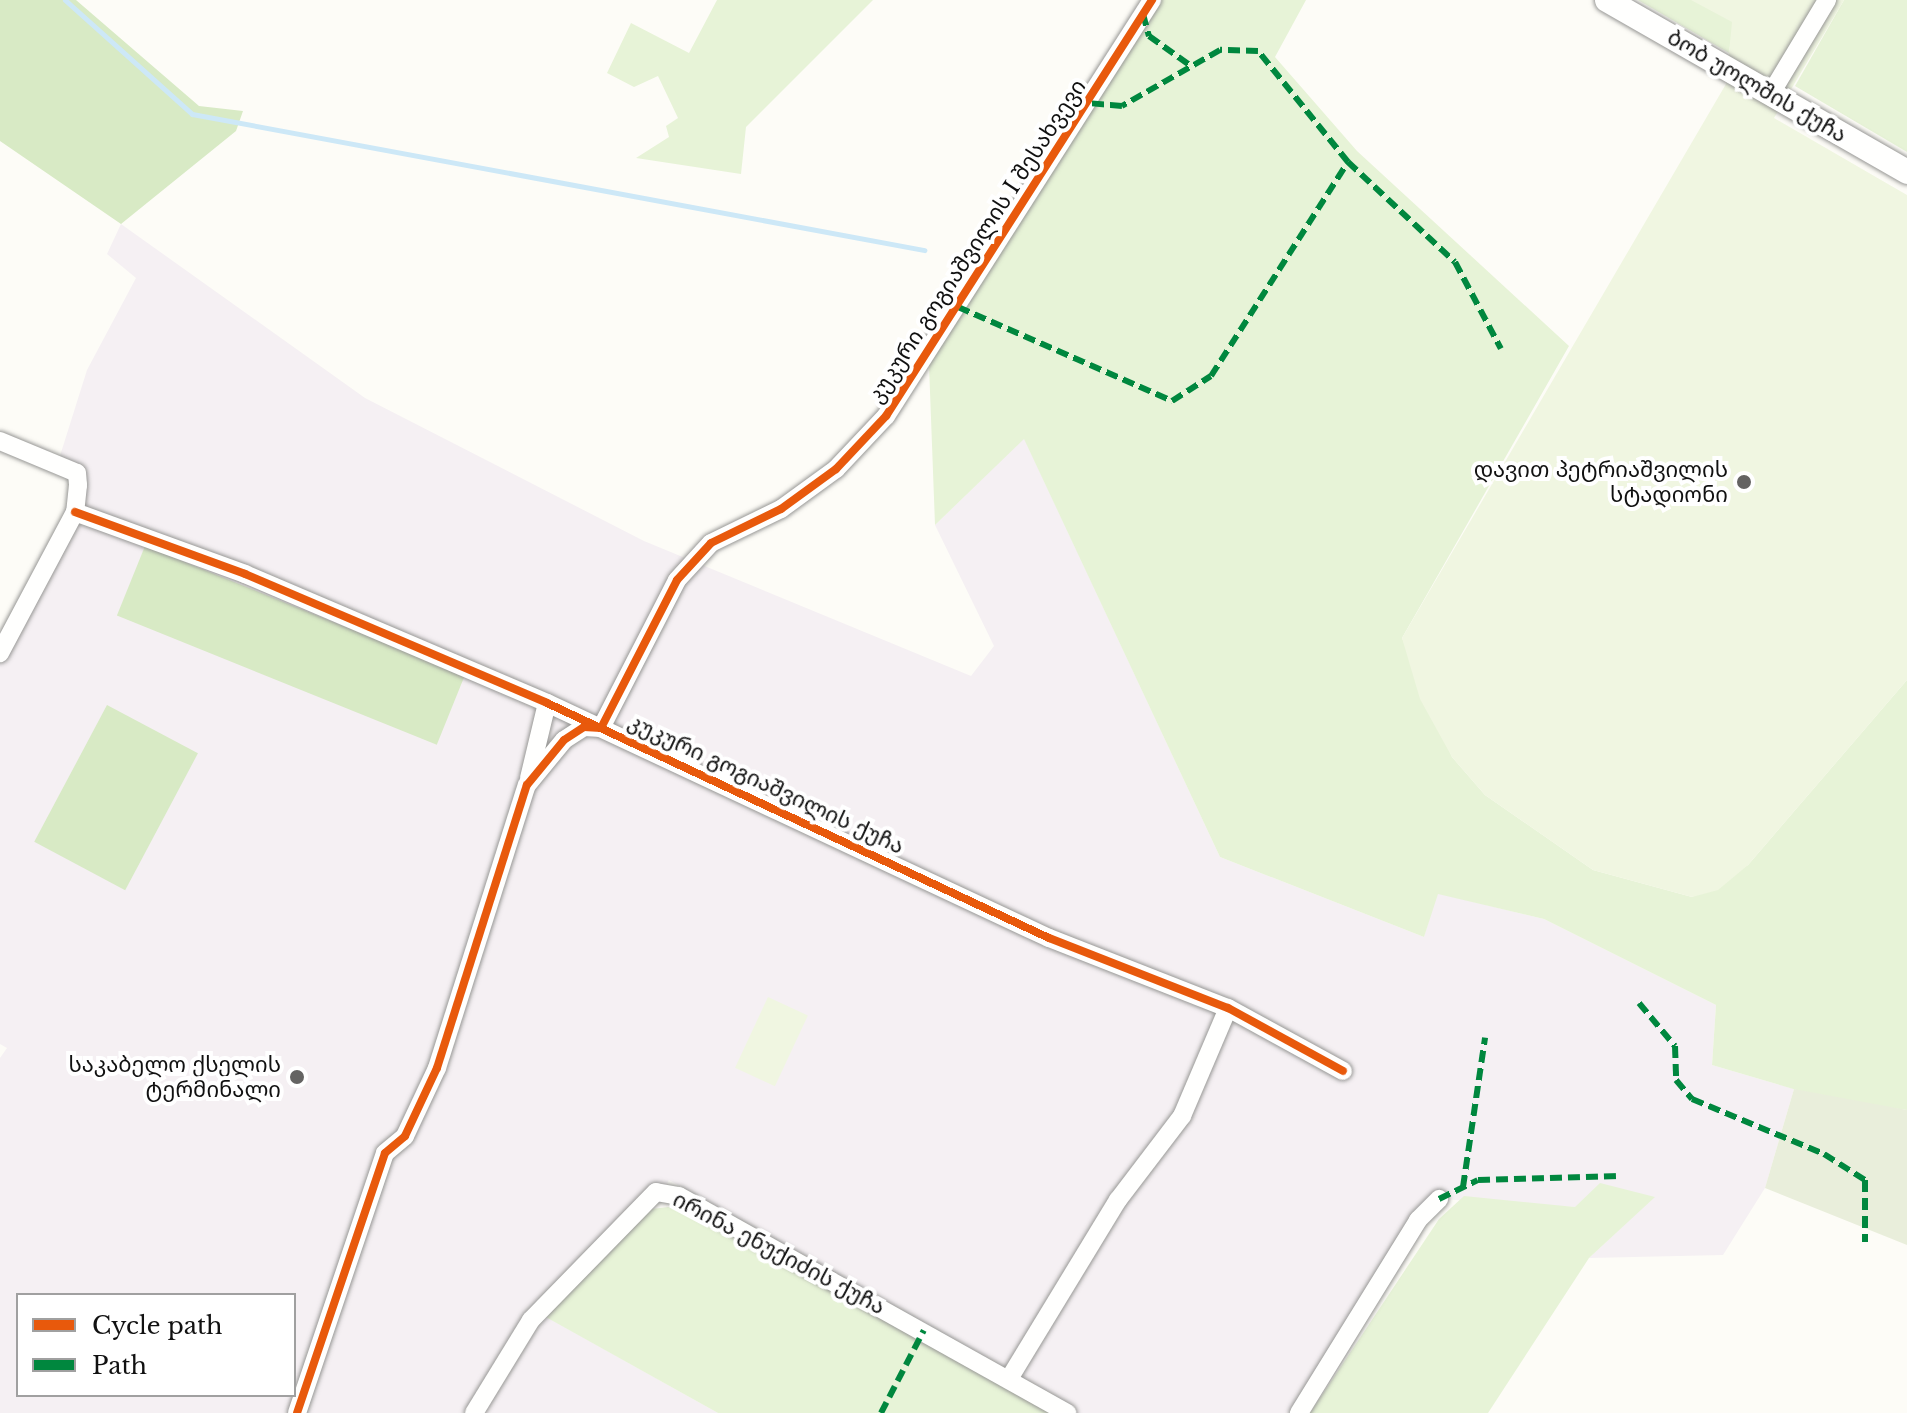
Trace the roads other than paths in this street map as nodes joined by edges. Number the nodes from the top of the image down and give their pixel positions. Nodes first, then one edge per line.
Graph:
1 (1152, 0) edge
2 (1607, 0) edge
3 (1827, 0) edge
4 (1770, 95) junction
5 (1907, 172) edge
6 (0, 441) edge
7 (75, 512) junction
8 (0, 653) edge
9 (547, 703) junction
10 (601, 728) junction
11 (527, 785) junction
12 (1228, 1008) junction
13 (1343, 1071) dead end
14 (1439, 1199) dead end
15 (1009, 1379) junction
16 (297, 1413) edge
17 (474, 1413) edge
18 (1067, 1413) edge
19 (1299, 1413) edge

1 - 10 street, კუკური გოგიაშვილის I შესახვევი
2 - 4 street, ბობ უოლშის ქუჩა
3 - 4 street
4 - 5 street, ბობ უოლშის ქუჩა
6 - 7 street
7 - 8 street
7 - 9 street, კუკური გოგიაშვილის ქუჩა
9 - 10 street, კუკური გოგიაშვილის ქუჩა
9 - 11 street
10 - 11 street
10 - 12 street, კუკური გოგიაშვილის ქუჩა
11 - 16 street
12 - 13 street, კუკური გოგიაშვილის ქუჩა
12 - 15 street
14 - 19 street
15 - 17 street, ირინა ენუქიძის ქუჩა
15 - 18 street, ირინა ენუქიძის ქუჩა

